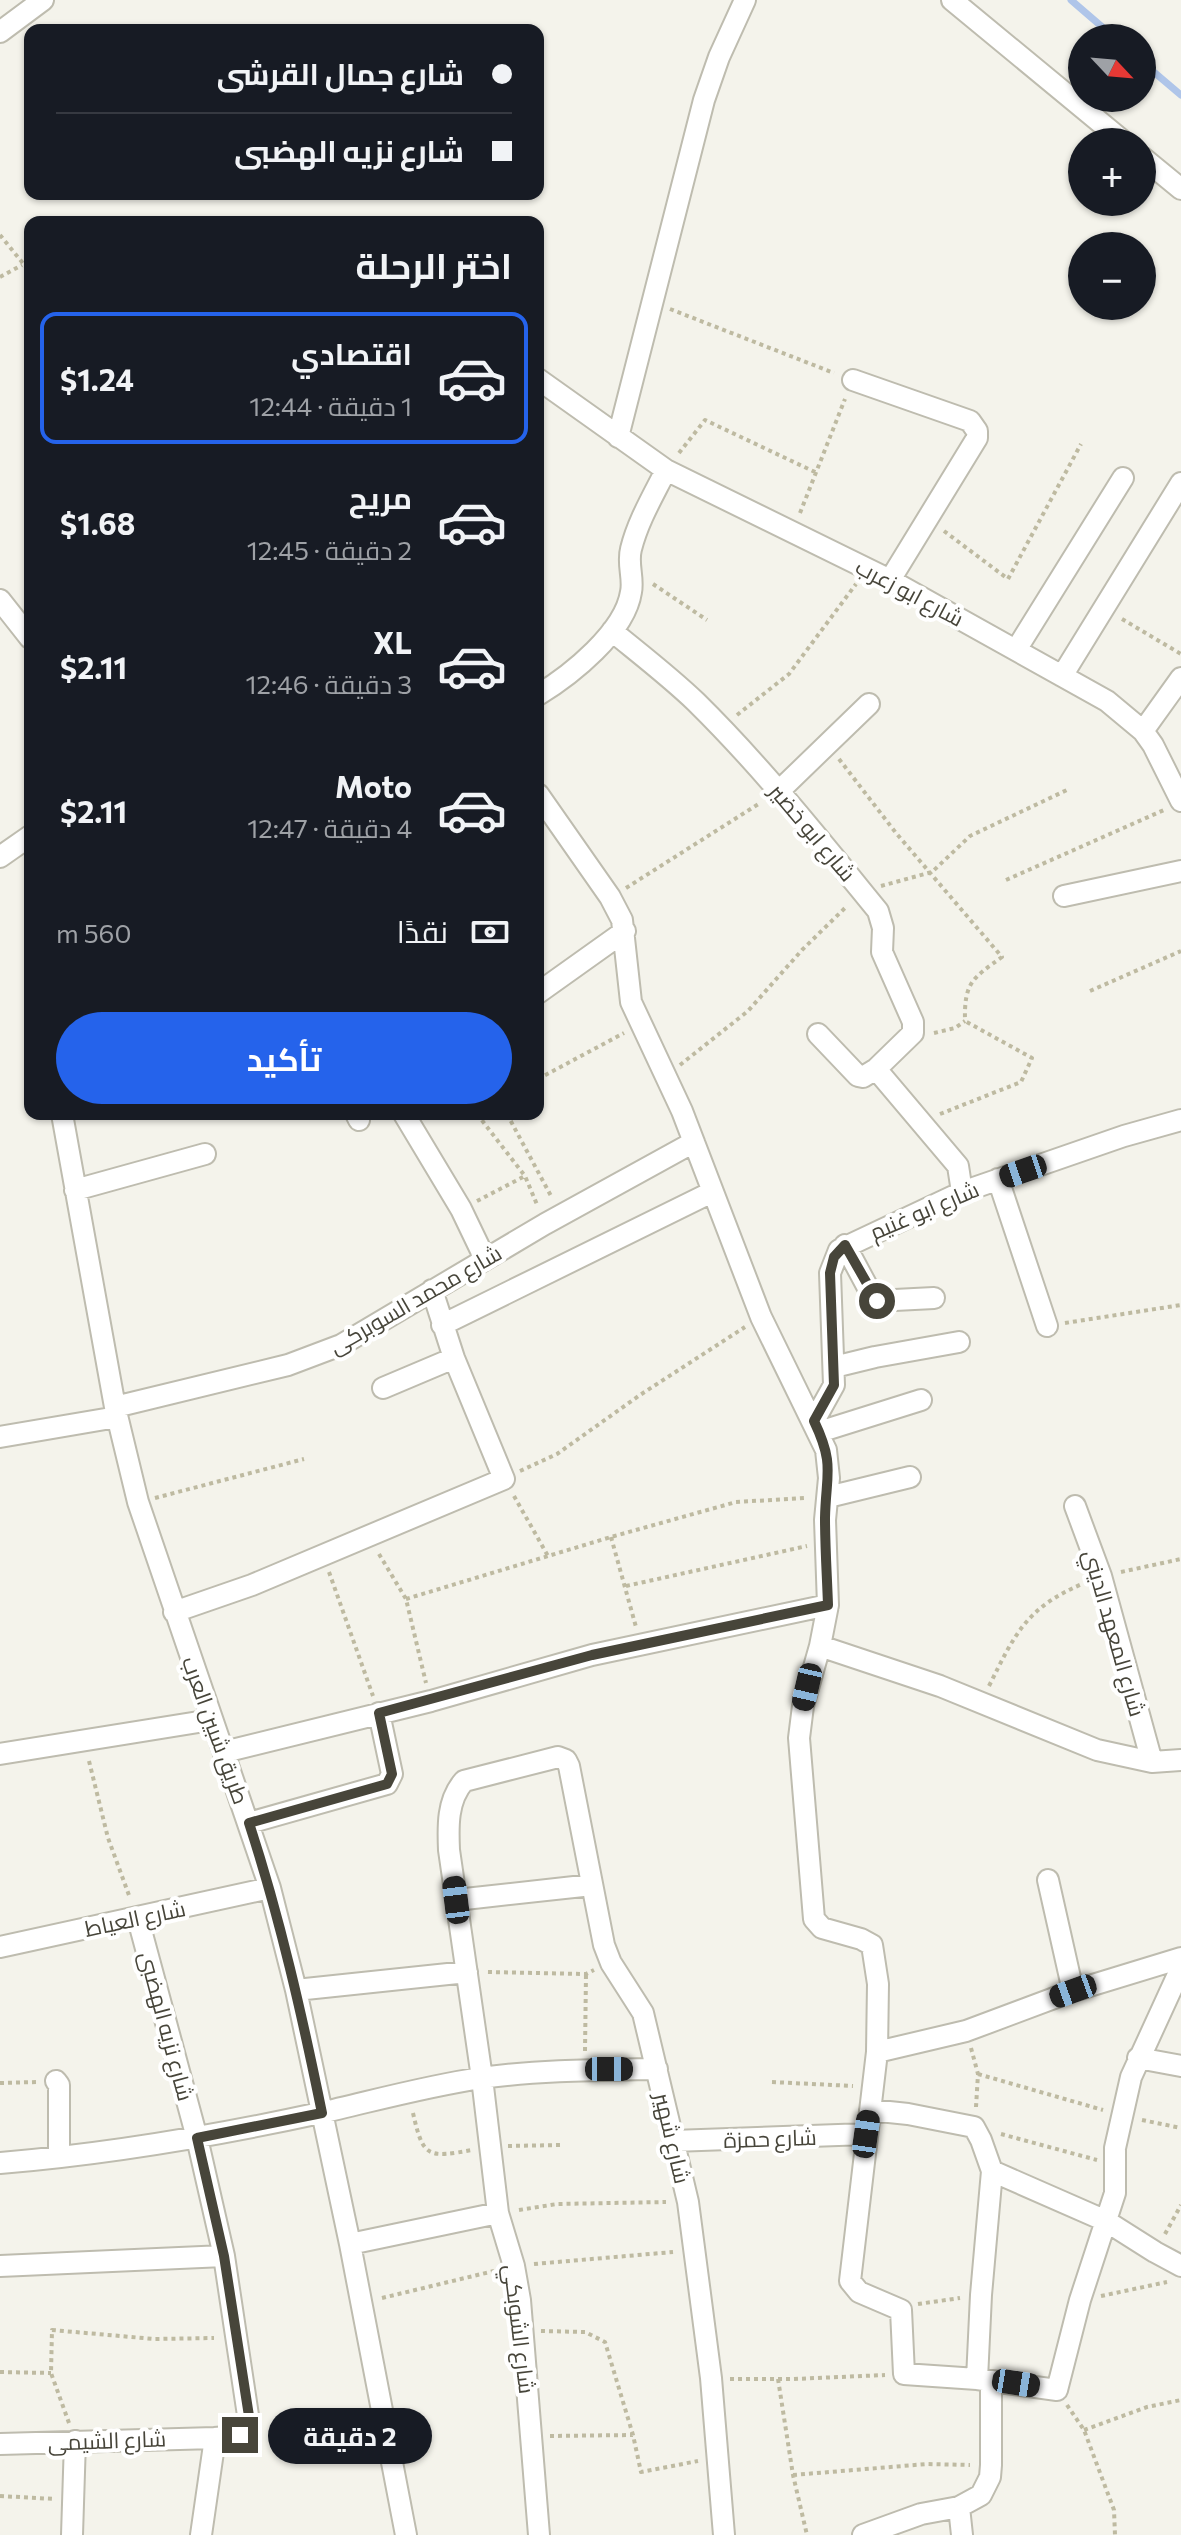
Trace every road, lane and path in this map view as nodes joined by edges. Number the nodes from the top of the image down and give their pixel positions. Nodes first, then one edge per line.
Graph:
1 (43, 0) edge
2 (745, 0) edge
3 (952, 0) edge
4 (0, 32) edge
5 (1107, 128) edge
6 (1156, 168) edge
7 (1181, 189) edge
8 (0, 235) edge
9 (22, 265) joint
10 (0, 277) edge
11 (654, 303) junction
12 (853, 380) junction
13 (544, 383) edge
14 (618, 437) junction
15 (1081, 444) dead end
16 (666, 470) junction
17 (817, 473) junction
18 (1123, 478) dead end
19 (1181, 483) edge
20 (927, 518) junction
21 (793, 530) junction
22 (629, 567) junction
23 (867, 569) junction
24 (890, 580) junction
25 (0, 600) edge
26 (1103, 607) junction
27 (707, 620) dead end
28 (24, 630) edge
29 (612, 631) junction
30 (1016, 650) junction
31 (1181, 654) edge
32 (1062, 676) junction
33 (1181, 678) edge
34 (544, 685) edge
35 (869, 704) dead end
36 (720, 727) junction
37 (1143, 731) junction
38 (827, 744) junction
39 (1069, 789) dead end
40 (779, 791) junction
41 (544, 803) edge
42 (1174, 805) edge
43 (24, 845) edge
44 (0, 857) edge
45 (1181, 871) edge
46 (932, 872) junction
47 (1006, 880) dead end
48 (862, 891) junction
49 (1064, 896) dead end
50 (610, 897) junction
51 (625, 931) junction
52 (1181, 951) edge
53 (544, 989) edge
54 (1090, 991) dead end
55 (965, 1021) junction
56 (640, 1024) junction
57 (818, 1034) dead end
58 (908, 1040) junction
59 (869, 1073) junction
60 (544, 1076) edge
61 (666, 1076) junction
62 (63, 1120) edge
63 (408, 1120) edge
64 (482, 1120) edge
65 (510, 1120) edge
66 (1181, 1120) edge
67 (922, 1121) junction
68 (694, 1142) junction
69 (205, 1154) dead end
70 (525, 1176) junction
71 (998, 1179) junction
72 (75, 1190) junction
73 (712, 1192) junction
74 (962, 1192) junction
75 (461, 1209) junction
76 (553, 1219) junction
77 (845, 1245) junction
78 (485, 1259) junction
79 (432, 1290) junction
80 (934, 1298) dead end
81 (1181, 1305) edge
82 (761, 1317) junction
83 (442, 1325) junction
84 (1047, 1326) joint
85 (959, 1342) dead end
86 (454, 1358) junction
87 (834, 1367) junction
88 (383, 1388) dead end
89 (921, 1400) dead end
90 (116, 1412) junction
91 (816, 1426) junction
92 (0, 1437) edge
93 (304, 1459) dead end
94 (910, 1477) dead end
95 (504, 1479) junction
96 (828, 1497) junction
97 (138, 1502) junction
98 (1075, 1506) dead end
99 (368, 1536) junction
100 (611, 1537) junction
101 (826, 1542) junction
102 (324, 1556) junction
103 (548, 1556) junction
104 (1181, 1559) edge
105 (1101, 1576) junction
106 (626, 1586) junction
107 (406, 1599) junction
108 (828, 1605) junction
109 (174, 1612) junction
110 (640, 1643) junction
111 (820, 1646) junction
112 (431, 1701) junction
113 (981, 1702) junction
114 (379, 1713) junction
115 (211, 1720) junction
116 (84, 1741) junction
117 (224, 1752) junction
118 (0, 1754) edge
119 (562, 1758) joint
120 (1181, 1760) edge
121 (1152, 1762) junction
122 (249, 1823) junction
123 (1048, 1880) dead end
124 (592, 1885) junction
125 (270, 1888) junction
126 (456, 1900) junction
127 (138, 1919) junction
128 (0, 1947) edge
129 (1181, 1958) edge
130 (611, 1963) junction
131 (1181, 1968) edge
132 (467, 1972) junction
133 (586, 1974) junction
134 (296, 1990) junction
135 (1073, 1991) junction
136 (877, 2052) junction
137 (1138, 2058) junction
138 (1181, 2066) edge
139 (657, 2069) junction
140 (585, 2070) junction
141 (482, 2078) junction
142 (56, 2081) joint
143 (772, 2082) dead end
144 (0, 2083) edge
145 (873, 2087) junction
146 (870, 2110) junction
147 (322, 2113) junction
148 (1122, 2116) junction
149 (974, 2127) junction
150 (1181, 2128) edge
151 (866, 2134) junction
152 (197, 2138) junction
153 (673, 2141) junction
154 (59, 2157) junction
155 (0, 2163) edge
156 (1115, 2164) junction
157 (992, 2171) junction
158 (688, 2202) junction
159 (1181, 2205) edge
160 (498, 2213) junction
161 (1106, 2221) junction
162 (350, 2244) junction
163 (697, 2250) junction
164 (1155, 2252) junction
165 (224, 2256) junction
166 (0, 2266) edge
167 (514, 2266) junction
168 (1175, 2274) edge
169 (981, 2295) junction
170 (1080, 2300) junction
171 (360, 2304) junction
172 (895, 2306) junction
173 (523, 2330) junction
174 (237, 2337) junction
175 (0, 2372) edge
176 (51, 2373) junction
177 (904, 2374) junction
178 (711, 2378) junction
179 (778, 2379) junction
180 (984, 2380) junction
181 (1057, 2390) junction
182 (1181, 2400) edge
183 (1084, 2430) junction
184 (633, 2435) junction
185 (532, 2436) junction
186 (215, 2438) junction
187 (75, 2441) junction
188 (0, 2444) edge
189 (716, 2457) junction
190 (991, 2465) junction
191 (793, 2475) junction
192 (0, 2496) edge
193 (73, 2500) junction
194 (959, 2507) junction
195 (72, 2535) edge
196 (201, 2535) edge
197 (406, 2535) edge
198 (539, 2535) edge
199 (724, 2535) edge
200 (807, 2535) edge
201 (863, 2535) edge
202 (962, 2535) edge
203 (1115, 2535) edge

1 - 4 street
2 - 11 street
3 - 5 street
6 - 7 street
8 - 9 path
9 - 10 path
11 - 12 path
11 - 14 street
12 - 17 path
12 - 20 street
13 - 14 street, شارع ابو زعرب
14 - 16 street, شارع ابو زعرب
15 - 20 path
16 - 17 path
16 - 21 street, شارع ابو زعرب
16 - 22 street
17 - 21 path
18 - 30 street
19 - 26 street
20 - 24 street
21 - 23 street, شارع ابو زعرب
22 - 27 path
22 - 29 street
23 - 24 street, شارع ابو زعرب
23 - 36 path
24 - 30 street, شارع ابو زعرب
25 - 28 street
26 - 31 path
26 - 32 street
29 - 34 street
29 - 36 street, شارع ابو خضير
30 - 32 street, شارع ابو زعرب
32 - 37 street, شارع ابو زعرب
33 - 37 street
35 - 38 street
36 - 40 street, شارع ابو خضير
37 - 42 street, شارع ابو زعرب
38 - 40 street
38 - 46 path
39 - 46 path
40 - 48 street, شارع ابو خضير
40 - 50 path
41 - 50 street
42 - 47 path
43 - 44 street
45 - 49 street
46 - 48 path
46 - 55 path
48 - 58 street, شارع ابو خضير
48 - 61 path
50 - 51 street
51 - 53 street
51 - 56 street
52 - 54 path
55 - 58 path
55 - 67 path
56 - 60 path
56 - 61 street
57 - 59 street
58 - 59 street
59 - 67 street
61 - 68 street
62 - 72 street, طريق شبين العرب
63 - 75 street
64 - 70 path
65 - 76 path
66 - 71 street, شارع ابو غنيم
67 - 74 street
68 - 73 street
68 - 76 street, شارع محمد السوبركى
69 - 72 street
70 - 75 path
70 - 76 path
71 - 74 street, شارع ابو غنيم
71 - 84 street
72 - 90 street, طريق شبين العرب
73 - 82 street
73 - 83 street
74 - 77 street, شارع ابو غنيم
75 - 78 street
76 - 78 street, شارع محمد السوبركى
77 - 80 street
77 - 87 street, شارع ابو غنيم
78 - 79 street, شارع محمد السوبركى
79 - 83 street
79 - 90 street, شارع محمد السوبركى
81 - 84 path
82 - 91 street
82 - 95 path
83 - 86 street
85 - 87 street
86 - 88 street
86 - 95 street
87 - 91 street, شارع ابو غنيم
89 - 91 street
90 - 92 street, شارع محمد السوبركى
90 - 97 street, طريق شبين العرب
91 - 96 street
93 - 97 path
94 - 96 street
95 - 99 street
95 - 103 path
96 - 100 path
96 - 101 street
97 - 109 street, طريق شبين العرب
98 - 105 street, شارع المعهد الديني
99 - 102 street
99 - 107 path
100 - 103 path
100 - 106 path
101 - 106 path
101 - 108 street
102 - 109 street
102 - 114 path
103 - 107 path
104 - 105 path
105 - 113 path
105 - 121 street, شارع المعهد الديني
106 - 110 path
107 - 112 path
108 - 110 street
108 - 111 street
109 - 115 street, طريق شبين العرب
110 - 112 street
111 - 113 street
111 - 136 street
112 - 114 street
113 - 121 street
114 - 117 street
114 - 122 street
115 - 116 street
115 - 117 street, طريق شبين العرب
116 - 118 street
116 - 127 path
117 - 122 street, طريق شبين العرب
119 - 124 street, شارع شهير
119 - 126 street, شارع الشوبكي
120 - 121 street
122 - 125 street, طريق شبين العرب
123 - 135 street
124 - 126 street
124 - 130 street, شارع شهير
125 - 127 street, شارع العياط
125 - 134 street, طريق شبين العرب
126 - 132 street, شارع الشوبكي
127 - 128 street, شارع العياط
127 - 152 street, شارع نزيه الهضبى
129 - 135 street
130 - 133 path
130 - 139 street, شارع شهير
131 - 137 street
132 - 133 path
132 - 134 street
132 - 141 street, شارع الشوبكي
133 - 140 path
134 - 147 street, طريق شبين العرب
135 - 136 street
136 - 145 street
137 - 138 street
137 - 148 street
139 - 140 street
139 - 153 street, شارع شهير
140 - 141 street
141 - 147 street
141 - 160 street, شارع الشوبكي
142 - 144 path
142 - 154 street
143 - 145 path
145 - 146 street
146 - 149 street
146 - 151 street
147 - 152 street
147 - 162 street, طريق شبين العرب
148 - 149 path
148 - 150 path
148 - 156 street
149 - 156 path
149 - 157 street
151 - 153 street, شارع حمزة
151 - 172 street
152 - 154 street
152 - 165 street, شارع نزيه الهضبى
153 - 158 street, شارع شهير
154 - 155 street
156 - 161 street
157 - 161 street
157 - 169 street
158 - 160 path
158 - 163 street, شارع شهير
159 - 164 path
160 - 162 street
160 - 167 street, شارع الشوبكي
161 - 164 street
161 - 170 street
162 - 171 street, طريق شبين العرب
163 - 167 path
163 - 178 street, شارع شهير
164 - 168 street
165 - 166 street
165 - 174 street, شارع نزيه الهضبى
167 - 171 path
167 - 173 street, شارع الشوبكي
168 - 170 path
169 - 172 path
169 - 180 street
170 - 181 street
171 - 197 street, طريق شبين العرب
172 - 177 street
173 - 184 path
173 - 185 street, شارع الشوبكي
174 - 176 path
174 - 186 street, شارع نزيه الهضبى
175 - 176 path
176 - 187 path
177 - 179 path
177 - 180 street
178 - 179 path
178 - 189 street, شارع شهير
179 - 191 path
180 - 181 street
180 - 190 street
181 - 183 path
182 - 183 path
183 - 203 path
184 - 185 path
184 - 189 path
185 - 198 street, شارع الشوبكي
186 - 187 street, شارع الشيمى
186 - 196 street
187 - 188 street, شارع الشيمى
187 - 193 street
189 - 199 street, شارع شهير
190 - 191 path
190 - 194 street
191 - 200 path
192 - 193 path
193 - 195 street
194 - 201 street
194 - 202 street

